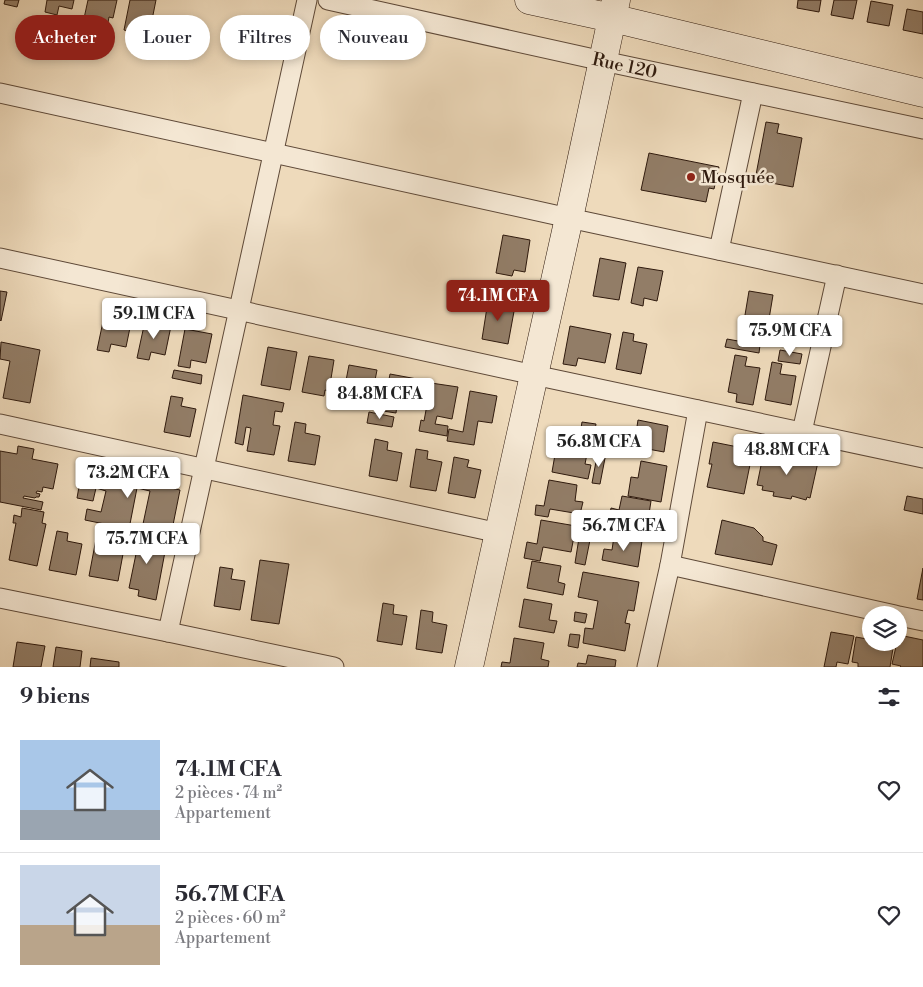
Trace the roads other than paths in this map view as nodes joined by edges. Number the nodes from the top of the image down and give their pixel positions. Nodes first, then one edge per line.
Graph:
1 (307, 0) edge
2 (328, 0) edge
3 (529, 0) edge
4 (614, 9) edge
5 (603, 61) junction
6 (0, 93) edge
7 (753, 93) junction
8 (923, 93) edge
9 (923, 129) edge
10 (274, 153) junction
11 (569, 218) junction
12 (719, 250) junction
13 (0, 258) edge
14 (837, 275) junction
15 (923, 294) edge
16 (239, 310) junction
17 (534, 375) junction
18 (698, 410) junction
19 (0, 424) edge
20 (802, 432) junction
21 (923, 458) edge
22 (204, 469) junction
23 (499, 533) junction
24 (670, 565) junction
25 (0, 598) edge
26 (862, 607) edge
27 (907, 617) edge
28 (923, 621) edge
29 (168, 632) junction
30 (297, 663) edge
31 (334, 667) edge
32 (469, 667) edge
33 (647, 667) edge

1 - 10 street
2 - 5 street, Rue 120
3 - 4 street
4 - 5 street
4 - 8 street
5 - 7 street, Rue 120
5 - 11 street
6 - 10 street
7 - 9 street, Rue 120
7 - 12 street
10 - 11 street
10 - 16 street
11 - 12 street
11 - 17 street
12 - 14 street
13 - 16 street
14 - 15 street
14 - 20 street
16 - 17 street
16 - 22 street
17 - 18 street
17 - 23 street
18 - 20 street
18 - 24 street
19 - 22 street
20 - 21 street
22 - 23 street
22 - 29 street
23 - 32 street
24 - 26 street
24 - 33 street
25 - 29 street
27 - 28 street
29 - 30 street
30 - 31 street

